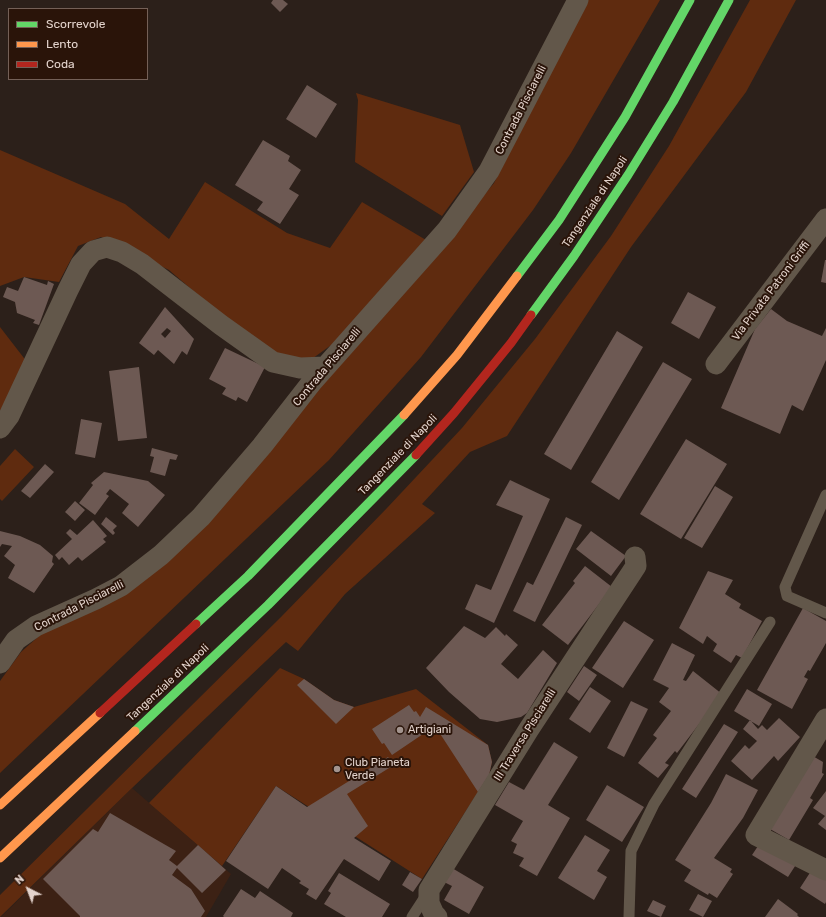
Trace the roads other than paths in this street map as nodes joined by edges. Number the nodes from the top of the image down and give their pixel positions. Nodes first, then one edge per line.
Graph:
1 (578, 0) edge
2 (690, 0) edge
3 (729, 0) edge
4 (826, 219) edge
5 (716, 364) dead end
6 (325, 367) junction
7 (0, 428) edge
8 (826, 495) edge
9 (635, 557) dead end
10 (826, 613) edge
11 (770, 622) dead end
12 (0, 663) edge
13 (826, 719) edge
14 (0, 805) edge
15 (0, 858) edge
16 (826, 870) edge
17 (430, 890) junction
18 (412, 917) edge
19 (437, 917) edge
20 (629, 917) edge

1 - 6 street, Contrada Pisciarelli
2 - 14 highway, Tangenziale di Napoli
3 - 15 highway, Tangenziale di Napoli
4 - 5 street, Via Privata Patroni Griffi
6 - 7 street
6 - 12 street, Contrada Pisciarelli
8 - 10 lane
9 - 17 street, III Traversa Pisciarelli
11 - 20 lane
13 - 16 street
17 - 18 lane
17 - 19 street

